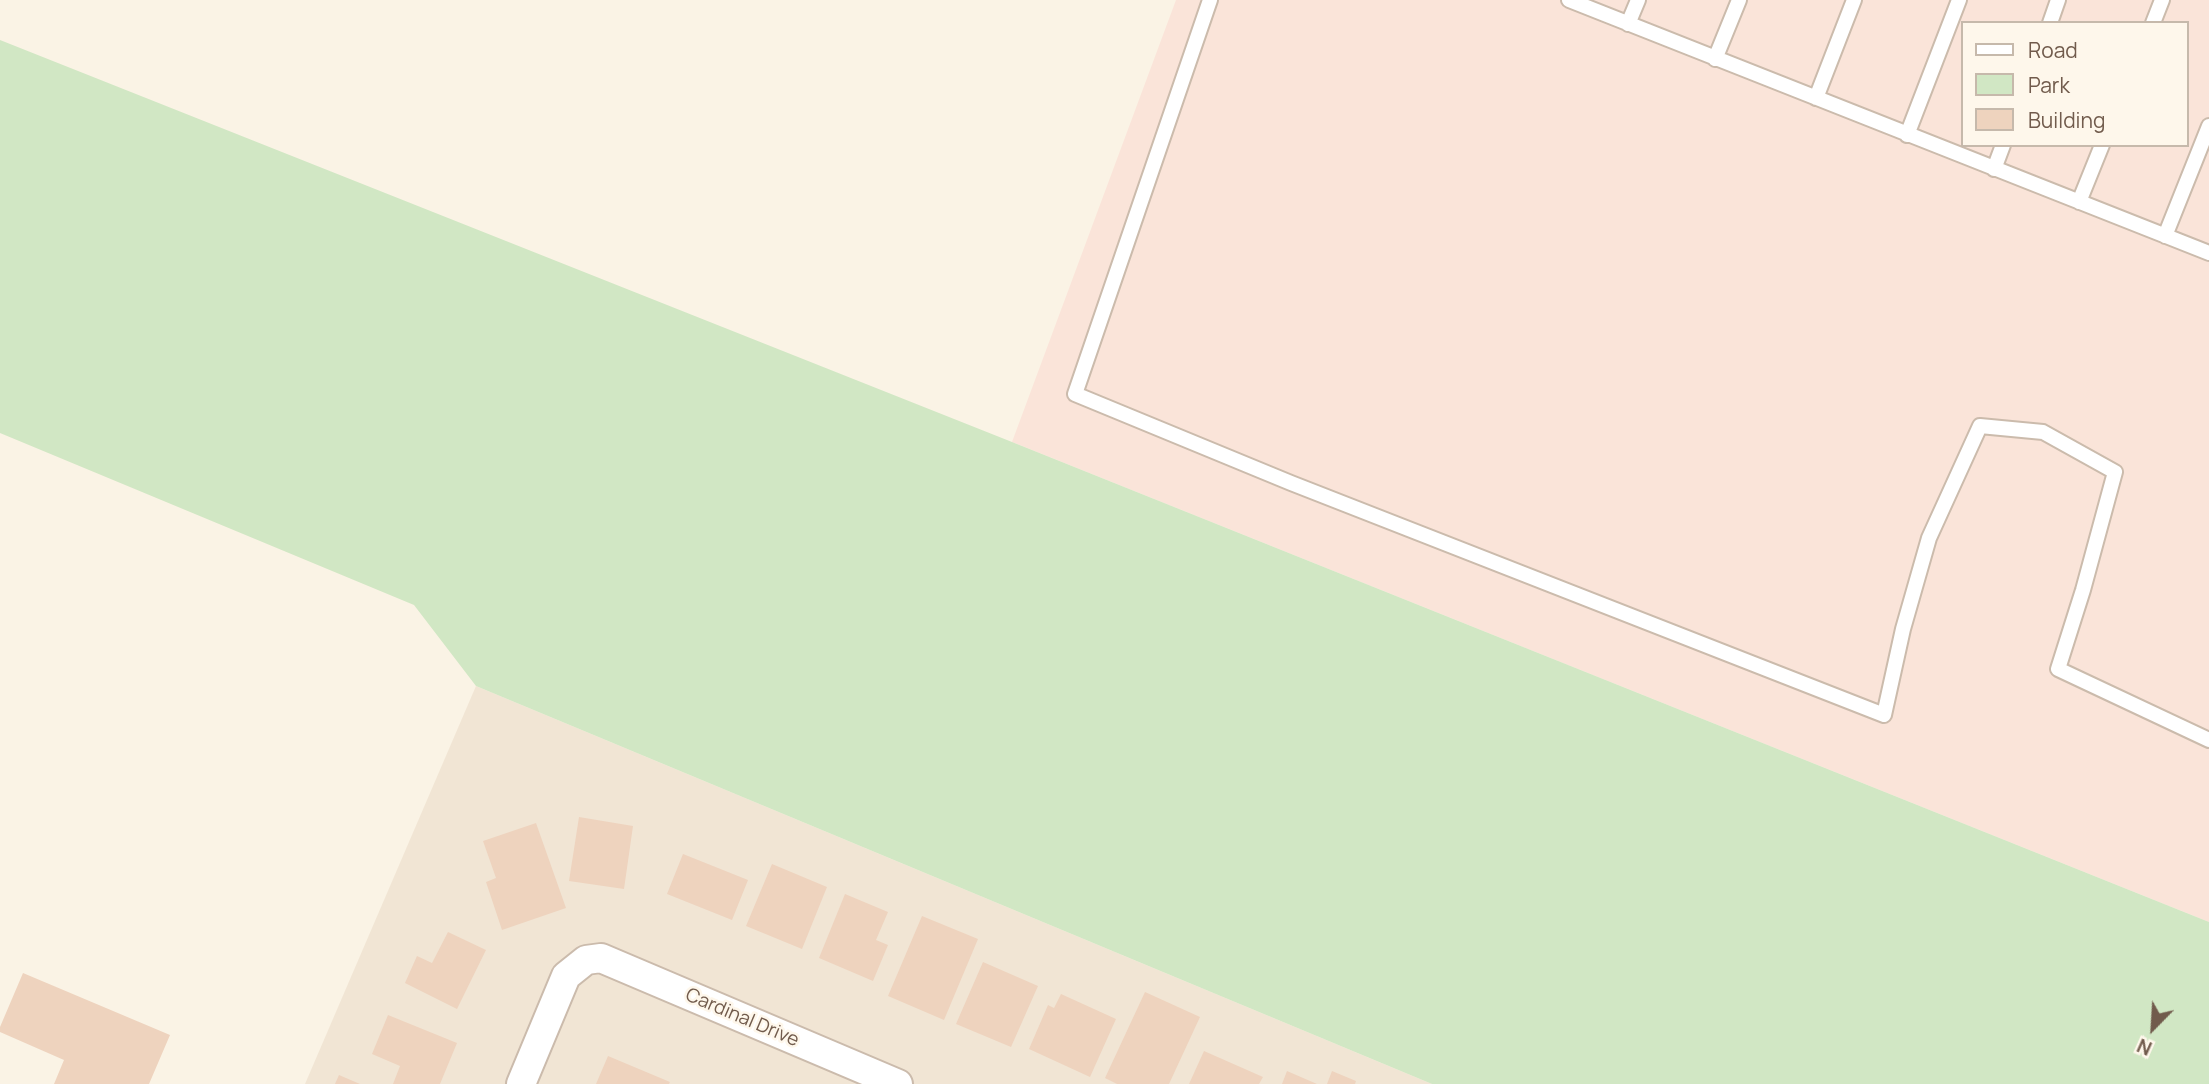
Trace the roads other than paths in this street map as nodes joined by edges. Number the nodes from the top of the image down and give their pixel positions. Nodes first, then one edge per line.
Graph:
1 (1210, 0) edge
2 (1569, 0) edge
3 (1638, 0) edge
4 (1739, 0) edge
5 (1854, 0) edge
6 (1959, 0) edge
7 (2058, 0) edge
8 (2162, 0) edge
9 (2051, 21) edge
10 (2154, 21) edge
11 (1628, 24) junction
12 (1715, 59) junction
13 (1816, 98) junction
14 (2209, 126) edge
15 (1907, 135) junction
16 (2002, 147) edge
17 (2101, 147) edge
18 (1994, 169) junction
19 (2078, 202) junction
20 (2165, 236) junction
21 (2209, 253) edge
22 (2209, 740) edge
23 (520, 1084) edge
24 (898, 1084) edge

1 - 22 lane
2 - 11 lane
3 - 11 lane
4 - 12 lane
5 - 13 lane
6 - 15 lane
7 - 9 lane
8 - 10 lane
11 - 12 lane
12 - 13 lane
13 - 15 lane
14 - 20 lane
15 - 18 lane
16 - 18 lane
17 - 19 lane
18 - 19 lane
19 - 20 lane
20 - 21 lane
23 - 24 street, Cardinal Drive

